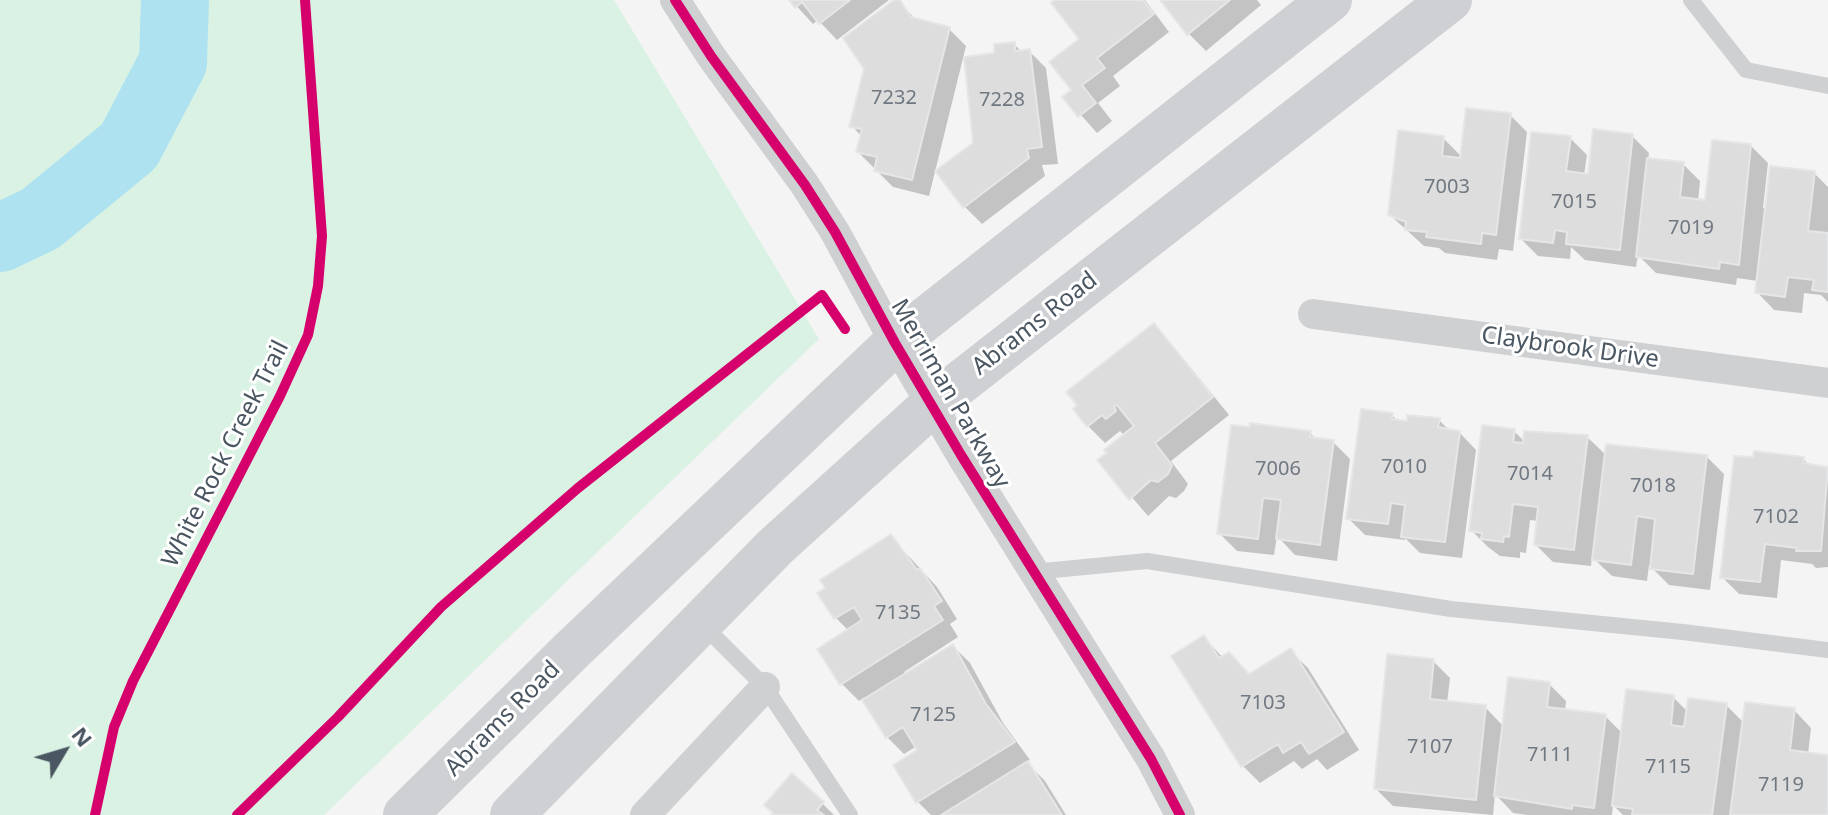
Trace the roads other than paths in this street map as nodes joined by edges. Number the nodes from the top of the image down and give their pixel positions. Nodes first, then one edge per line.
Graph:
1 (675, 0) edge
2 (1330, 0) edge
3 (1450, 0) edge
4 (1691, 0) edge
5 (1828, 86) edge
6 (1313, 314) dead end
7 (895, 343) junction
8 (1828, 383) edge
9 (933, 404) junction
10 (1033, 572) junction
11 (701, 623) junction
12 (1828, 650) edge
13 (765, 687) junction
14 (405, 815) edge
15 (512, 815) edge
16 (645, 815) edge
17 (850, 815) edge
18 (1180, 815) edge

1 - 7 street, Merriman Parkway
2 - 7 main road, Abrams Road
3 - 9 main road, Abrams Road
4 - 5 lane
6 - 8 street, Claybrook Drive
7 - 9 street, Merriman Parkway
7 - 14 main road, Abrams Road
9 - 10 street, Merriman Parkway
9 - 11 main road, Abrams Road
10 - 12 lane
10 - 18 street, Merriman Parkway
11 - 13 lane
11 - 15 main road, Abrams Road
13 - 16 street
13 - 17 lane

